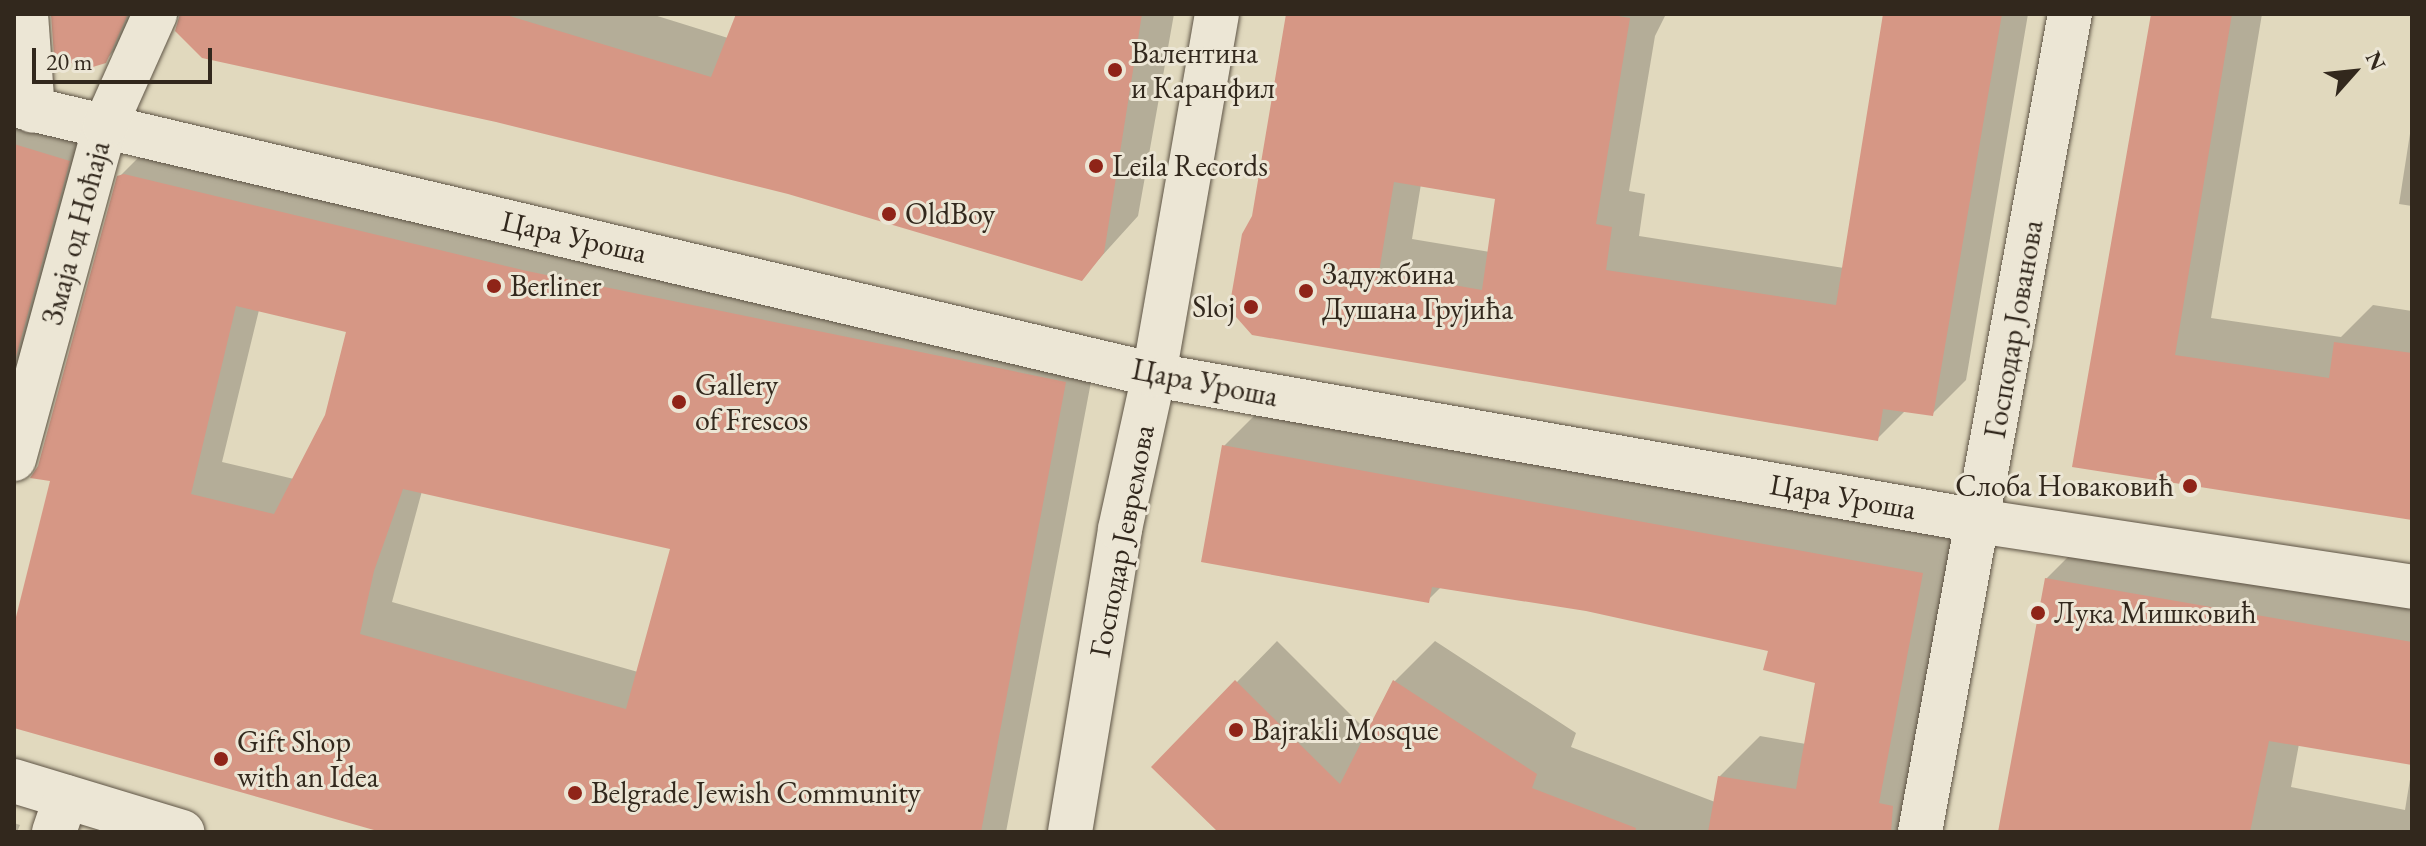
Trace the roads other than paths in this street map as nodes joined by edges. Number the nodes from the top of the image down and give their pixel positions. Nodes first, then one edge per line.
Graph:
1 (26, 14) edge
2 (155, 14) edge
3 (1217, 14) edge
4 (2070, 14) edge
5 (23, 108) edge
6 (105, 126) junction
7 (1154, 375) junction
8 (14, 459) edge
9 (1978, 521) junction
10 (2412, 587) edge
11 (14, 781) edge
12 (60, 815) edge
13 (182, 832) edge
14 (1070, 832) edge
15 (1920, 832) edge

1 - 5 street
2 - 6 street, Змаја од Ноћаја
3 - 7 street, Господар Јевремова
4 - 9 street, Господар Јованова
5 - 6 street, Цара Уроша
6 - 7 street, Цара Уроша
6 - 8 street, Змаја од Ноћаја
7 - 9 street, Цара Уроша
7 - 14 street, Господар Јевремова
9 - 10 street, Цара Уроша
9 - 15 street, Господар Јованова
11 - 12 street
12 - 13 street

